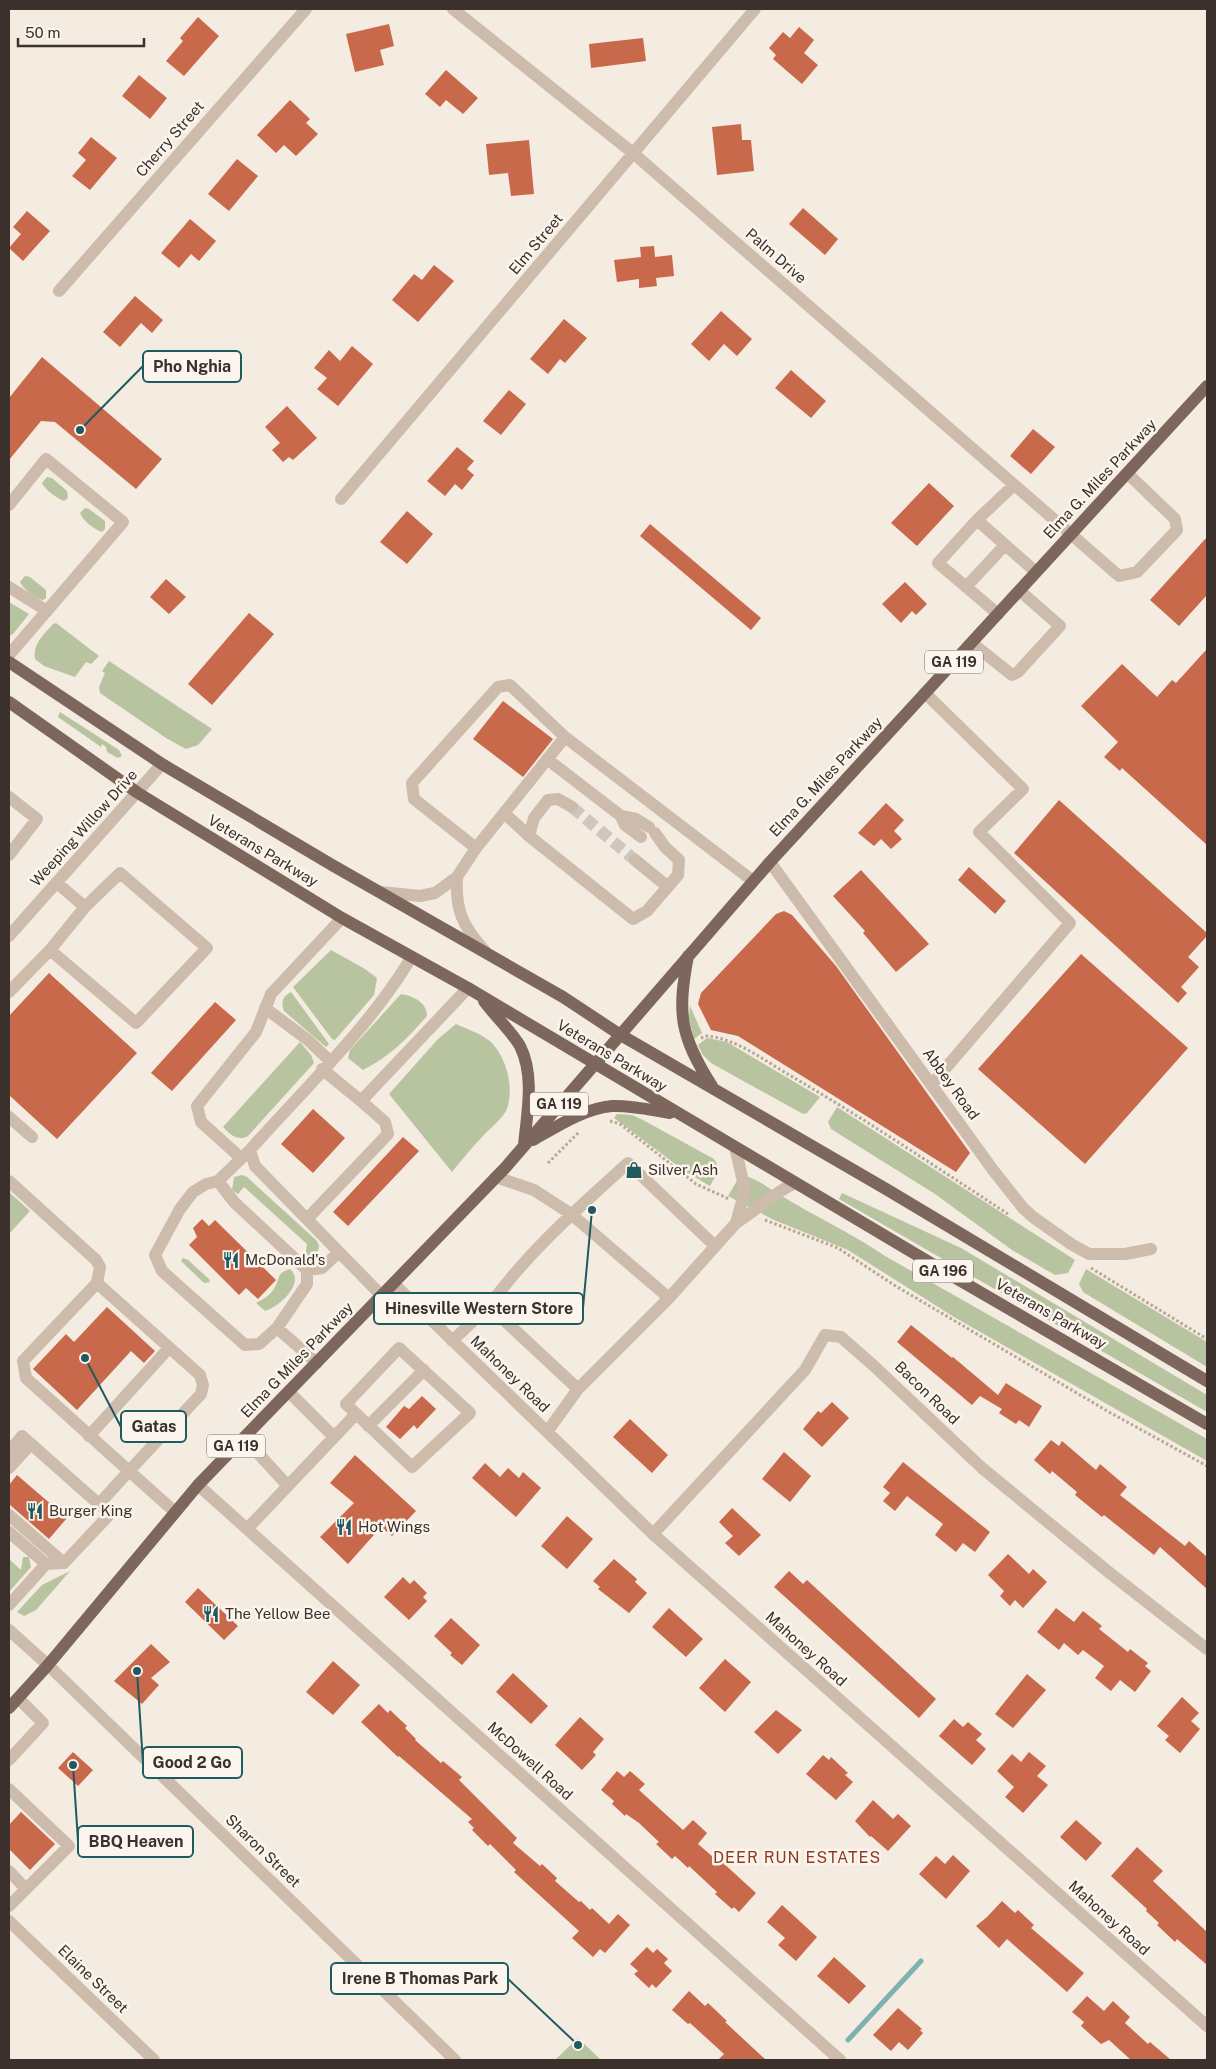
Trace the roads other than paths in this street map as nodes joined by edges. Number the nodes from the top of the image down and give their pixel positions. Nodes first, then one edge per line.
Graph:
1 (306, 9) edge
2 (453, 9) edge
3 (755, 9) edge
4 (633, 154) junction
5 (58, 291) dead end
6 (1207, 386) edge
7 (1128, 474) junction
8 (1014, 485) junction
9 (341, 499) dead end
10 (9, 505) edge
11 (977, 520) junction
12 (1071, 535) junction
13 (1005, 545) junction
14 (1036, 572) junction
15 (9, 587) edge
16 (966, 587) junction
17 (1020, 591) junction
18 (47, 611) junction
19 (998, 614) junction
20 (972, 642) junction
21 (9, 655) edge
22 (9, 662) edge
23 (925, 693) junction
24 (9, 702) edge
25 (565, 737) junction
26 (547, 759) junction
27 (162, 764) junction
28 (138, 793) junction
29 (9, 797) edge
30 (572, 806) tunnel mouth
31 (504, 813) junction
32 (529, 836) junction
33 (476, 848) junction
34 (9, 854) edge
35 (635, 860) tunnel mouth
36 (770, 862) junction
37 (457, 877) junction
38 (753, 881) junction
39 (57, 883) junction
40 (668, 887) junction
41 (381, 892) junction
42 (85, 907) junction
43 (342, 918) junction
44 (9, 936) edge
45 (50, 950) junction
46 (488, 955) junction
47 (688, 955) junction
48 (411, 958) junction
49 (9, 992) edge
50 (473, 992) junction
51 (265, 1008) junction
52 (619, 1034) junction
53 (593, 1064) junction
54 (326, 1065) junction
55 (932, 1084) junction
56 (713, 1088) junction
57 (361, 1101) junction
58 (680, 1115) junction
59 (9, 1116) edge
60 (32, 1137) dead end
61 (524, 1145) junction
62 (734, 1147) junction
63 (246, 1154) junction
64 (496, 1177) junction
65 (218, 1181) junction
66 (9, 1182) edge
67 (796, 1183) junction
68 (476, 1198) joint
69 (746, 1210) junction
70 (571, 1214) junction
71 (308, 1220) junction
72 (715, 1246) junction
73 (1151, 1249) dead end
74 (339, 1252) junction
75 (307, 1270) junction
76 (97, 1283) junction
77 (394, 1284) junction
78 (382, 1296) junction
79 (669, 1298) junction
80 (489, 1306) junction
81 (277, 1328) junction
82 (452, 1341) junction
83 (169, 1348) junction
84 (317, 1362) junction
85 (424, 1370) junction
86 (1207, 1381) edge
87 (578, 1389) junction
88 (289, 1392) junction
89 (356, 1414) junction
90 (1207, 1424) edge
91 (368, 1426) junction
92 (547, 1432) junction
93 (90, 1436) junction
94 (334, 1437) junction
95 (244, 1438) junction
96 (27, 1440) junction
97 (9, 1452) edge
98 (9, 1468) edge
99 (129, 1471) junction
100 (198, 1485) junction
101 (288, 1486) junction
102 (99, 1504) junction
103 (175, 1512) junction
104 (9, 1515) edge
105 (247, 1529) junction
106 (9, 1532) edge
107 (653, 1534) junction
108 (64, 1563) junction
109 (46, 1564) junction
110 (9, 1605) edge
111 (9, 1630) edge
112 (1207, 1649) edge
113 (48, 1665) junction
114 (18, 1698) junction
115 (9, 1708) edge
116 (9, 1760) edge
117 (9, 1789) edge
118 (9, 1871) edge
119 (26, 1888) junction
120 (9, 1906) edge
121 (9, 1921) edge
122 (1207, 2026) edge
123 (154, 2060) edge
124 (455, 2060) edge
125 (840, 2060) edge

1 - 5 street, Cherry Street
2 - 4 street, Palm Drive
3 - 4 street, Elm Street
4 - 8 street, Palm Drive
4 - 9 street, Elm Street
6 - 7 main road, Elma G. Miles Parkway / GA 119
7 - 12 main road, Elma G. Miles Parkway / GA 119
7 - 12 street, Palm Drive
8 - 11 street
8 - 12 street, Palm Drive
10 - 18 street
11 - 13 street
11 - 16 street
12 - 14 main road, Elma G. Miles Parkway / GA 119
13 - 14 street
13 - 16 street
14 - 17 main road, Elma G. Miles Parkway / GA 119
15 - 18 street
16 - 19 street
17 - 19 main road, Elma G. Miles Parkway / GA 119
17 - 20 street
18 - 21 street
19 - 20 main road, Elma G. Miles Parkway / GA 119
20 - 23 main road, Elma G. Miles Parkway / GA 119
22 - 27 main road, Veterans Parkway
23 - 36 main road, Elma G. Miles Parkway / GA 119
23 - 55 street
24 - 28 main road, Veterans Parkway
25 - 26 street
25 - 33 street
25 - 38 street
26 - 31 street
26 - 40 street
27 - 28 street, Weeping Willow Drive
27 - 41 main road, Veterans Parkway
28 - 39 street, Weeping Willow Drive
28 - 43 main road, Veterans Parkway
29 - 34 street
30 - 32 street
31 - 32 street
31 - 33 street
32 - 40 street
33 - 37 street
35 - 40 street
36 - 38 main road, Elma G. Miles Parkway / GA 119
36 - 55 street, Abbey Road
37 - 41 street
37 - 46 street
38 - 47 main road, Elma G. Miles Parkway / GA 119
39 - 42 street
39 - 44 street, Weeping Willow Drive
41 - 46 main road, Veterans Parkway
42 - 45 street
42 - 45 street
43 - 48 main road, Veterans Parkway
43 - 51 street
45 - 49 street
46 - 52 main road, Veterans Parkway
47 - 52 main road, Elma G. Miles Parkway / GA 119
47 - 56 main road
48 - 50 main road, Veterans Parkway
48 - 54 street
50 - 53 main road, Veterans Parkway
50 - 57 street
50 - 61 main road
51 - 54 street
51 - 63 street
52 - 53 main road, Elma G. Miles Parkway / GA 119
52 - 56 main road, Veterans Parkway / GA 196
53 - 58 main road, Veterans Parkway
53 - 61 main road, Elma G. Miles Parkway / GA 119
54 - 57 street
54 - 63 street
55 - 73 street, Abbey Road
56 - 86 main road, Veterans Parkway / GA 196
57 - 71 street
58 - 61 main road, GA 196
58 - 62 main road, Veterans Parkway / GA 196
59 - 60 street
61 - 64 main road, Elma G. Miles Parkway / GA 119
62 - 67 main road, Veterans Parkway / GA 196
62 - 69 street
63 - 65 street
63 - 71 street
64 - 68 main road, Elma G. Miles Parkway / GA 119
64 - 70 street
65 - 75 street
65 - 81 street
66 - 76 street
67 - 69 street
67 - 90 main road, Veterans Parkway / GA 196
68 - 77 main road, Elma G Miles Parkway / GA 119
69 - 72 street
70 - 72 street
70 - 79 street
70 - 80 street
71 - 74 street
72 - 79 street
74 - 75 street
74 - 78 street
75 - 81 street
76 - 83 street
76 - 93 street
77 - 78 main road, Elma G Miles Parkway / GA 119
77 - 82 street, Mahoney Road
78 - 84 main road, Elma G Miles Parkway / GA 119
79 - 87 street
80 - 82 street
80 - 87 street
81 - 84 street
82 - 92 street, Mahoney Road
83 - 93 street
83 - 99 street
84 - 88 main road, Elma G Miles Parkway / GA 119
85 - 89 street
85 - 91 street
85 - 91 street
87 - 92 street
88 - 94 street
88 - 95 main road, Elma G Miles Parkway / GA 119
89 - 91 street
89 - 94 street
92 - 107 street, Mahoney Road
93 - 99 street
94 - 101 street
95 - 100 main road, Elma G Miles Parkway / GA 119
95 - 101 street
96 - 97 street
96 - 98 street
96 - 102 street
99 - 102 street
99 - 103 street
100 - 103 main road, Elma G Miles Parkway / GA 119
100 - 105 street, McDowell Road
101 - 105 street
102 - 108 street
103 - 113 main road, Elma G Miles Parkway / GA 119
104 - 108 street
105 - 125 street, McDowell Road
106 - 109 street
107 - 112 street, Bacon Road
107 - 122 street, Mahoney Road
108 - 109 street
109 - 110 street
111 - 113 street, Sharon Street
113 - 114 main road, Elma G Miles Parkway / GA 119
113 - 124 street, Sharon Street
114 - 115 main road, Elma G Miles Parkway / GA 119
114 - 116 street
117 - 119 street
118 - 119 street
119 - 120 street
121 - 123 street, Elaine Street

